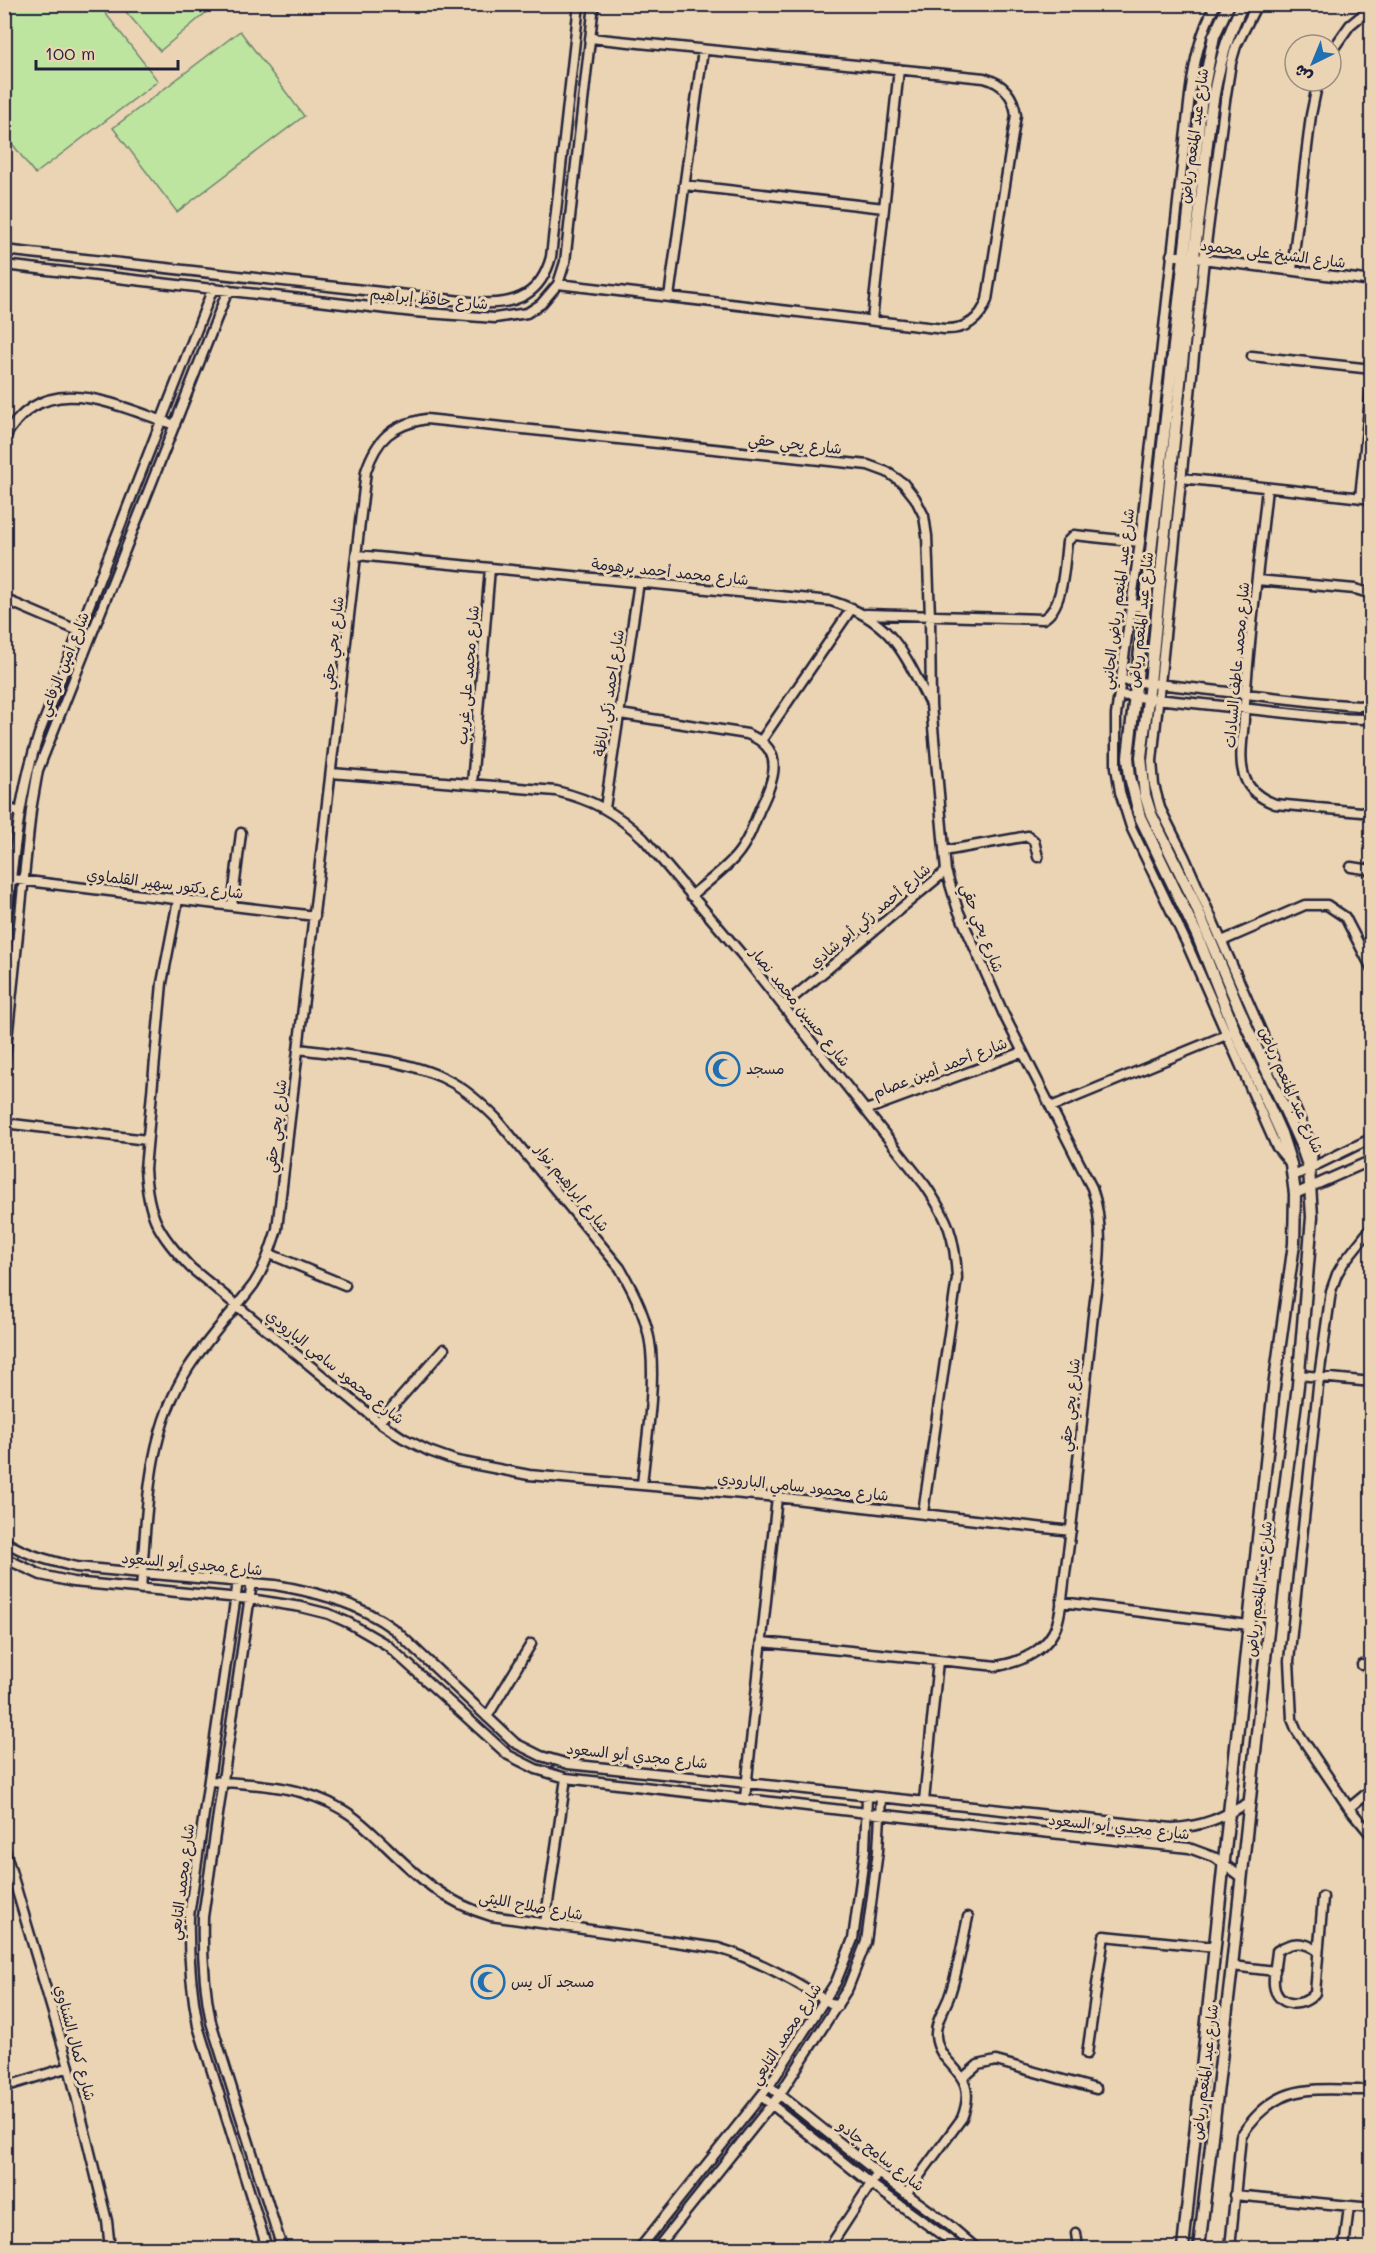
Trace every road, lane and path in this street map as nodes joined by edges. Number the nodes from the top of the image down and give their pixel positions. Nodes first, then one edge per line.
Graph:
1 (579, 4) edge
2 (594, 4) edge
3 (1216, 4) edge
4 (1229, 4) edge
5 (1243, 4) edge
6 (1257, 4) edge
7 (1371, 7) edge
8 (1343, 35) edge
9 (590, 38) junction
10 (703, 50) junction
11 (899, 69) junction
12 (1315, 93) edge
13 (1196, 95) junction
14 (562, 159) junction
15 (577, 161) junction
16 (684, 185) junction
17 (884, 208) junction
18 (4, 250) edge
19 (1188, 257) junction
20 (111, 261) junction
21 (4, 265) edge
22 (1292, 270) junction
23 (110, 276) junction
24 (1371, 281) edge
25 (558, 284) junction
26 (213, 288) junction
27 (228, 290) junction
28 (415, 296) junction
29 (669, 297) junction
30 (414, 312) junction
31 (872, 320) junction
32 (1252, 356) dead end
33 (1371, 369) edge
34 (1371, 378) edge
35 (162, 421) junction
36 (175, 425) junction
37 (4, 439) edge
38 (1181, 478) junction
39 (1267, 488) junction
40 (1360, 498) junction
41 (1371, 499) edge
42 (115, 542) junction
43 (1140, 542) junction
44 (127, 547) junction
45 (357, 555) junction
46 (490, 568) junction
47 (1257, 580) junction
48 (639, 582) junction
49 (1371, 594) edge
50 (4, 599) edge
51 (1132, 605) junction
52 (1146, 606) junction
53 (852, 608) junction
54 (865, 614) junction
55 (930, 617) junction
56 (79, 631) junction
57 (1122, 680) junction
58 (1138, 682) junction
59 (1155, 684) junction
60 (1246, 694) junction
61 (1119, 695) junction
62 (1135, 696) junction
63 (1153, 698) junction
64 (1371, 704) edge
65 (931, 705) junction
66 (1245, 708) junction
67 (620, 714) junction
68 (1371, 718) edge
69 (760, 741) junction
70 (1129, 766) junction
71 (28, 767) junction
72 (1116, 767) junction
73 (38, 770) junction
74 (331, 773) junction
75 (472, 784) junction
76 (4, 807) edge
77 (605, 808) junction
78 (19, 812) junction
79 (1371, 813) edge
80 (240, 833) dead end
81 (944, 851) junction
82 (1038, 857) dead end
83 (1351, 867) dead end
84 (1371, 870) edge
85 (946, 871) junction
86 (11, 879) junction
87 (24, 881) junction
88 (691, 896) junction
89 (178, 900) junction
90 (232, 906) junction
91 (315, 916) junction
92 (4, 937) edge
93 (1221, 941) junction
94 (1371, 969) edge
95 (783, 1006) junction
96 (1231, 1033) junction
97 (299, 1049) junction
98 (1023, 1052) junction
99 (4, 1068) edge
100 (1051, 1107) junction
101 (866, 1110) junction
102 (4, 1123) edge
103 (1371, 1138) edge
104 (147, 1140) junction
105 (1371, 1160) edge
106 (1309, 1167) junction
107 (1294, 1176) junction
108 (1311, 1187) junction
109 (1295, 1194) junction
110 (1371, 1227) edge
111 (270, 1254) junction
112 (345, 1285) dead end
113 (236, 1305) junction
114 (444, 1349) dead end
115 (1299, 1375) junction
116 (1319, 1377) junction
117 (1371, 1382) edge
118 (379, 1422) junction
119 (642, 1485) junction
120 (777, 1497) junction
121 (923, 1513) junction
122 (1259, 1528) junction
123 (1071, 1531) junction
124 (1281, 1534) junction
125 (4, 1541) edge
126 (4, 1558) edge
127 (1254, 1571) junction
128 (142, 1573) junction
129 (1274, 1575) junction
130 (238, 1581) junction
131 (252, 1582) junction
132 (141, 1589) junction
133 (236, 1597) junction
134 (250, 1599) junction
135 (1061, 1602) junction
136 (1249, 1625) junction
137 (762, 1642) junction
138 (531, 1644) dead end
139 (938, 1661) junction
140 (1362, 1665) dead end
141 (1371, 1665) edge
142 (487, 1717) junction
143 (566, 1778) junction
144 (208, 1781) junction
145 (222, 1782) junction
146 (747, 1782) junction
147 (1371, 1789) edge
148 (867, 1797) junction
149 (745, 1798) junction
150 (881, 1798) junction
151 (924, 1801) junction
152 (1250, 1802) junction
153 (1349, 1808) junction
154 (867, 1813) junction
155 (880, 1814) junction
156 (1229, 1814) junction
157 (1158, 1826) junction
158 (1371, 1836) edge
159 (1156, 1844) junction
160 (4, 1847) edge
161 (1224, 1864) junction
162 (1242, 1878) junction
163 (1323, 1898) dead end
164 (968, 1917) dead end
165 (544, 1923) junction
166 (1215, 1947) junction
167 (1318, 1952) junction
168 (1232, 1966) junction
169 (1275, 1971) junction
170 (826, 2000) junction
171 (837, 2007) junction
172 (1087, 2054) dead end
173 (69, 2067) junction
174 (963, 2078) junction
175 (769, 2086) junction
176 (4, 2087) edge
177 (1096, 2089) dead end
178 (1371, 2090) edge
179 (780, 2094) junction
180 (762, 2096) junction
181 (772, 2105) junction
182 (878, 2173) junction
183 (871, 2184) junction
184 (906, 2194) junction
185 (1234, 2195) junction
186 (1349, 2206) junction
187 (1371, 2208) edge
188 (1076, 2233) dead end
189 (110, 2248) edge
190 (267, 2248) edge
191 (282, 2248) edge
192 (640, 2248) edge
193 (657, 2248) edge
194 (829, 2248) edge
195 (960, 2248) edge
196 (975, 2248) edge
197 (1078, 2248) edge
198 (1183, 2248) edge
199 (1199, 2248) edge
200 (1230, 2248) edge
201 (1344, 2248) edge

1 - 14 street, شارع حافظ إبراهيم
2 - 9 street, شارع حافظ إبراهيم
3 - 13 street
4 - 13 street, شارع عبد المنعم رياض
5 - 19 street, شارع عبد المنعم رياض
6 - 19 street, شارع عبد المنعم رياض الجانبي
7 - 8 street
9 - 10 street
9 - 15 street, شارع حافظ إبراهيم
10 - 11 street
10 - 16 street
11 - 17 street
11 - 31 street
12 - 22 street
13 - 19 street, شارع عبد المنعم رياض
14 - 15 street
14 - 28 street, شارع حافظ إبراهيم
15 - 25 street, شارع حافظ إبراهيم
16 - 17 street
16 - 29 street
17 - 31 street
18 - 20 street, شارع حافظ إبراهيم
19 - 22 street, شارع الشيخ على محمود
19 - 38 street, شارع عبد المنعم رياض الجانبي
19 - 43 street, شارع عبد المنعم رياض الجانبي
19 - 52 street, شارع عبد المنعم رياض
19 - 59 street, شارع عبد المنعم رياض
20 - 23 street
20 - 28 street, شارع حافظ إبراهيم
21 - 23 street, شارع حافظ إبراهيم
22 - 24 street, شارع الشيخ على محمود
23 - 26 street, شارع حافظ إبراهيم
25 - 29 street
25 - 30 street, شارع حافظ إبراهيم
26 - 27 street, شارع حافظ إبراهيم
26 - 35 street, شارع أمين الرفاعي
27 - 30 street, شارع حافظ إبراهيم
27 - 36 street, شارع أمين الرفاعي
28 - 30 street
29 - 31 street
32 - 33 street
34 - 40 street
35 - 36 street
35 - 37 street
35 - 42 street, شارع أمين الرفاعي
36 - 44 street, شارع أمين الرفاعي
38 - 39 street
38 - 59 street, شارع عبد المنعم رياض الجانبي
39 - 40 street
39 - 47 street, شارع محمد عاطف السادات
40 - 41 street
42 - 44 street
42 - 56 street, شارع أمين الرفاعي
43 - 51 street, شارع عبد المنعم رياض الجانبي
43 - 55 street
44 - 73 street, شارع أمين الرفاعي
45 - 46 street, شارع محمد أحمد برهومة
45 - 55 street, شارع يحي حقي
45 - 74 street, شارع يحي حقي
46 - 48 street, شارع محمد أحمد برهومة
46 - 75 street, شارع محمد على غريب
47 - 49 street
47 - 60 street, شارع محمد عاطف السادات
48 - 53 street, شارع محمد أحمد برهومة
48 - 67 street, شارع احمد زكي اباظة
50 - 56 street
51 - 52 street
51 - 57 street, شارع عبد المنعم رياض الجانبي
52 - 58 street, شارع عبد المنعم رياض
53 - 54 street, شارع محمد أحمد برهومة
53 - 69 street
54 - 55 street
54 - 65 street, شارع محمد أحمد برهومة
55 - 65 street, شارع يحي حقي
56 - 71 street, شارع أمين الرفاعي
57 - 58 street
57 - 61 street, شارع عبد المنعم رياض الجانبي
58 - 59 street
58 - 62 street, شارع عبد المنعم رياض
59 - 60 street
59 - 63 street, شارع عبد المنعم رياض
60 - 64 street
60 - 66 street, شارع محمد عاطف السادات
61 - 62 street
61 - 72 street, شارع عبد المنعم رياض الجانبي
62 - 63 street
62 - 70 street, شارع عبد المنعم رياض
63 - 66 street
63 - 93 street
63 - 106 street, شارع عبد المنعم رياض
65 - 81 street, شارع يحي حقي
66 - 68 street
66 - 79 street, شارع محمد عاطف السادات
67 - 69 street
67 - 77 street, شارع احمد زكي اباظة
69 - 88 street
70 - 72 street
70 - 96 street, شارع عبد المنعم رياض
71 - 73 street
71 - 78 street, شارع أمين الرفاعي
72 - 96 street, شارع عبد المنعم رياض الجانبي
73 - 87 street, شارع أمين الرفاعي
74 - 75 street, شارع حسين محمد نصار
74 - 91 street, شارع يحي حقي
75 - 77 street, شارع حسين محمد نصار
76 - 78 street
77 - 88 street, شارع حسين محمد نصار
78 - 86 street, شارع أمين الرفاعي
80 - 90 street
81 - 82 street
81 - 85 street, شارع يحي حقي
83 - 84 street
85 - 95 street, شارع أحمد زكي أبو شادي
85 - 98 street, شارع يحي حقي
86 - 87 street, شارع دكتور سهير القلماوي
86 - 92 street, شارع أمين الرفاعي
87 - 89 street, شارع دكتور سهير القلماوي
87 - 99 street, شارع أمين الرفاعي
88 - 95 street, شارع حسين محمد نصار
89 - 90 street, شارع دكتور سهير القلماوي
89 - 104 street, شارع محمود سامي البارودي
90 - 91 street, شارع دكتور سهير القلماوي
91 - 97 street, شارع يحي حقي
93 - 94 street
93 - 106 street
95 - 101 street, شارع حسين محمد نصار
96 - 100 street
96 - 107 street, شارع عبد المنعم رياض
97 - 111 street, شارع يحي حقي
97 - 119 street, شارع ابراهيم نوار
98 - 100 street, شارع يحي حقي
98 - 101 street, شارع أحمد أمين عصام
100 - 123 street, شارع يحي حقي
101 - 121 street, شارع حسين محمد نصار
102 - 104 street
103 - 106 street
104 - 113 street, شارع محمود سامي البارودي
105 - 108 street
106 - 107 street
106 - 108 street, شارع عبد المنعم رياض
107 - 109 street, شارع عبد المنعم رياض
108 - 109 street
108 - 115 street, شارع عبد المنعم رياض
109 - 122 street, شارع عبد المنعم رياض
110 - 116 street
111 - 112 street
111 - 113 street, شارع يحي حقي
113 - 118 street, شارع محمود سامي البارودي
113 - 128 street, شارع يحي حقي
114 - 118 street
115 - 116 street
115 - 124 street, شارع عبد المنعم رياض
116 - 117 street
116 - 153 street
118 - 119 street, شارع محمود سامي البارودي
119 - 120 street, شارع محمود سامي البارودي
120 - 121 street, شارع محمود سامي البارودي
120 - 137 street
121 - 123 street, شارع محمود سامي البارودي
122 - 124 street
122 - 127 street, شارع عبد المنعم رياض
123 - 135 street, شارع يحي حقي
124 - 129 street, شارع عبد المنعم رياض
125 - 128 street, شارع مجدي أبو السعود
126 - 132 street, شارع مجدي أبو السعود
127 - 129 street
127 - 136 street, شارع عبد المنعم رياض
128 - 130 street, شارع مجدي أبو السعود
128 - 132 street, شارع يحي حقي
129 - 152 street, شارع عبد المنعم رياض
130 - 131 street, شارع مجدي أبو السعود
130 - 133 street, شارع محمد التابعي
131 - 134 street, شارع محمد التابعي
131 - 142 street, شارع مجدي أبو السعود
132 - 133 street, شارع مجدي أبو السعود
133 - 134 street, شارع مجدي أبو السعود
133 - 144 street, شارع محمد التابعي
134 - 143 street, شارع مجدي أبو السعود
134 - 145 street, شارع محمد التابعي
135 - 136 street
135 - 139 street, شارع يحي حقي
136 - 156 street, شارع عبد المنعم رياض
137 - 139 street, شارع يحي حقي
137 - 146 street
138 - 142 street
139 - 151 street
140 - 141 street
142 - 146 street, شارع مجدي أبو السعود
143 - 149 street, شارع مجدي أبو السعود
143 - 165 street
144 - 145 street, شارع صلاح الليثى
144 - 190 street, شارع محمد التابعي
145 - 165 street, شارع صلاح الليثى
145 - 191 street, شارع محمد التابعي
146 - 148 street, شارع مجدي أبو السعود
146 - 149 street
147 - 153 street
148 - 150 street, شارع مجدي أبو السعود
148 - 154 street, شارع محمد التابعي
149 - 154 street, شارع مجدي أبو السعود
150 - 151 street, شارع مجدي أبو السعود
150 - 155 street, شارع محمد التابعي
151 - 157 street, شارع مجدي أبو السعود
152 - 156 street, شارع مجدي أبو السعود
152 - 162 street, شارع عبد المنعم رياض
153 - 158 street
154 - 155 street, شارع مجدي أبو السعود
154 - 170 street, شارع محمد التابعي
155 - 159 street, شارع مجدي أبو السعود
155 - 171 street, شارع محمد التابعي
156 - 157 street, شارع مجدي أبو السعود
156 - 161 street, شارع عبد المنعم رياض
157 - 159 street
159 - 161 street, شارع مجدي أبو السعود
160 - 173 street, شارع كمال الشناوي
161 - 162 street, شارع مجدي أبو السعود
161 - 166 street, شارع عبد المنعم رياض
162 - 168 street, شارع عبد المنعم رياض
163 - 167 street
164 - 174 street
165 - 170 street, شارع صلاح الليثى
166 - 172 street
166 - 198 street, شارع عبد المنعم رياض
167 - 169 street
167 - 169 street
168 - 169 street
168 - 199 street, شارع عبد المنعم رياض
170 - 171 street, شارع صلاح الليثى
170 - 175 street, شارع محمد التابعي
171 - 179 street, شارع محمد التابعي
173 - 176 street
173 - 189 street, شارع كمال الشناوي
174 - 177 street
174 - 184 street
175 - 179 street, شارع سامح جادو
175 - 180 street, شارع محمد التابعي
178 - 185 street
179 - 181 street, شارع محمد التابعي
179 - 182 street, شارع سامح جادو
180 - 181 street, شارع سامح جادو
180 - 192 street, شارع محمد التابعي
181 - 183 street, شارع سامح جادو
181 - 193 street, شارع محمد التابعي
182 - 183 street
182 - 184 street, شارع سامح جادو
183 - 194 street
183 - 195 street, شارع سامح جادو
184 - 196 street, شارع سامح جادو
185 - 186 street
185 - 200 street
186 - 187 street
186 - 201 street
188 - 197 street

